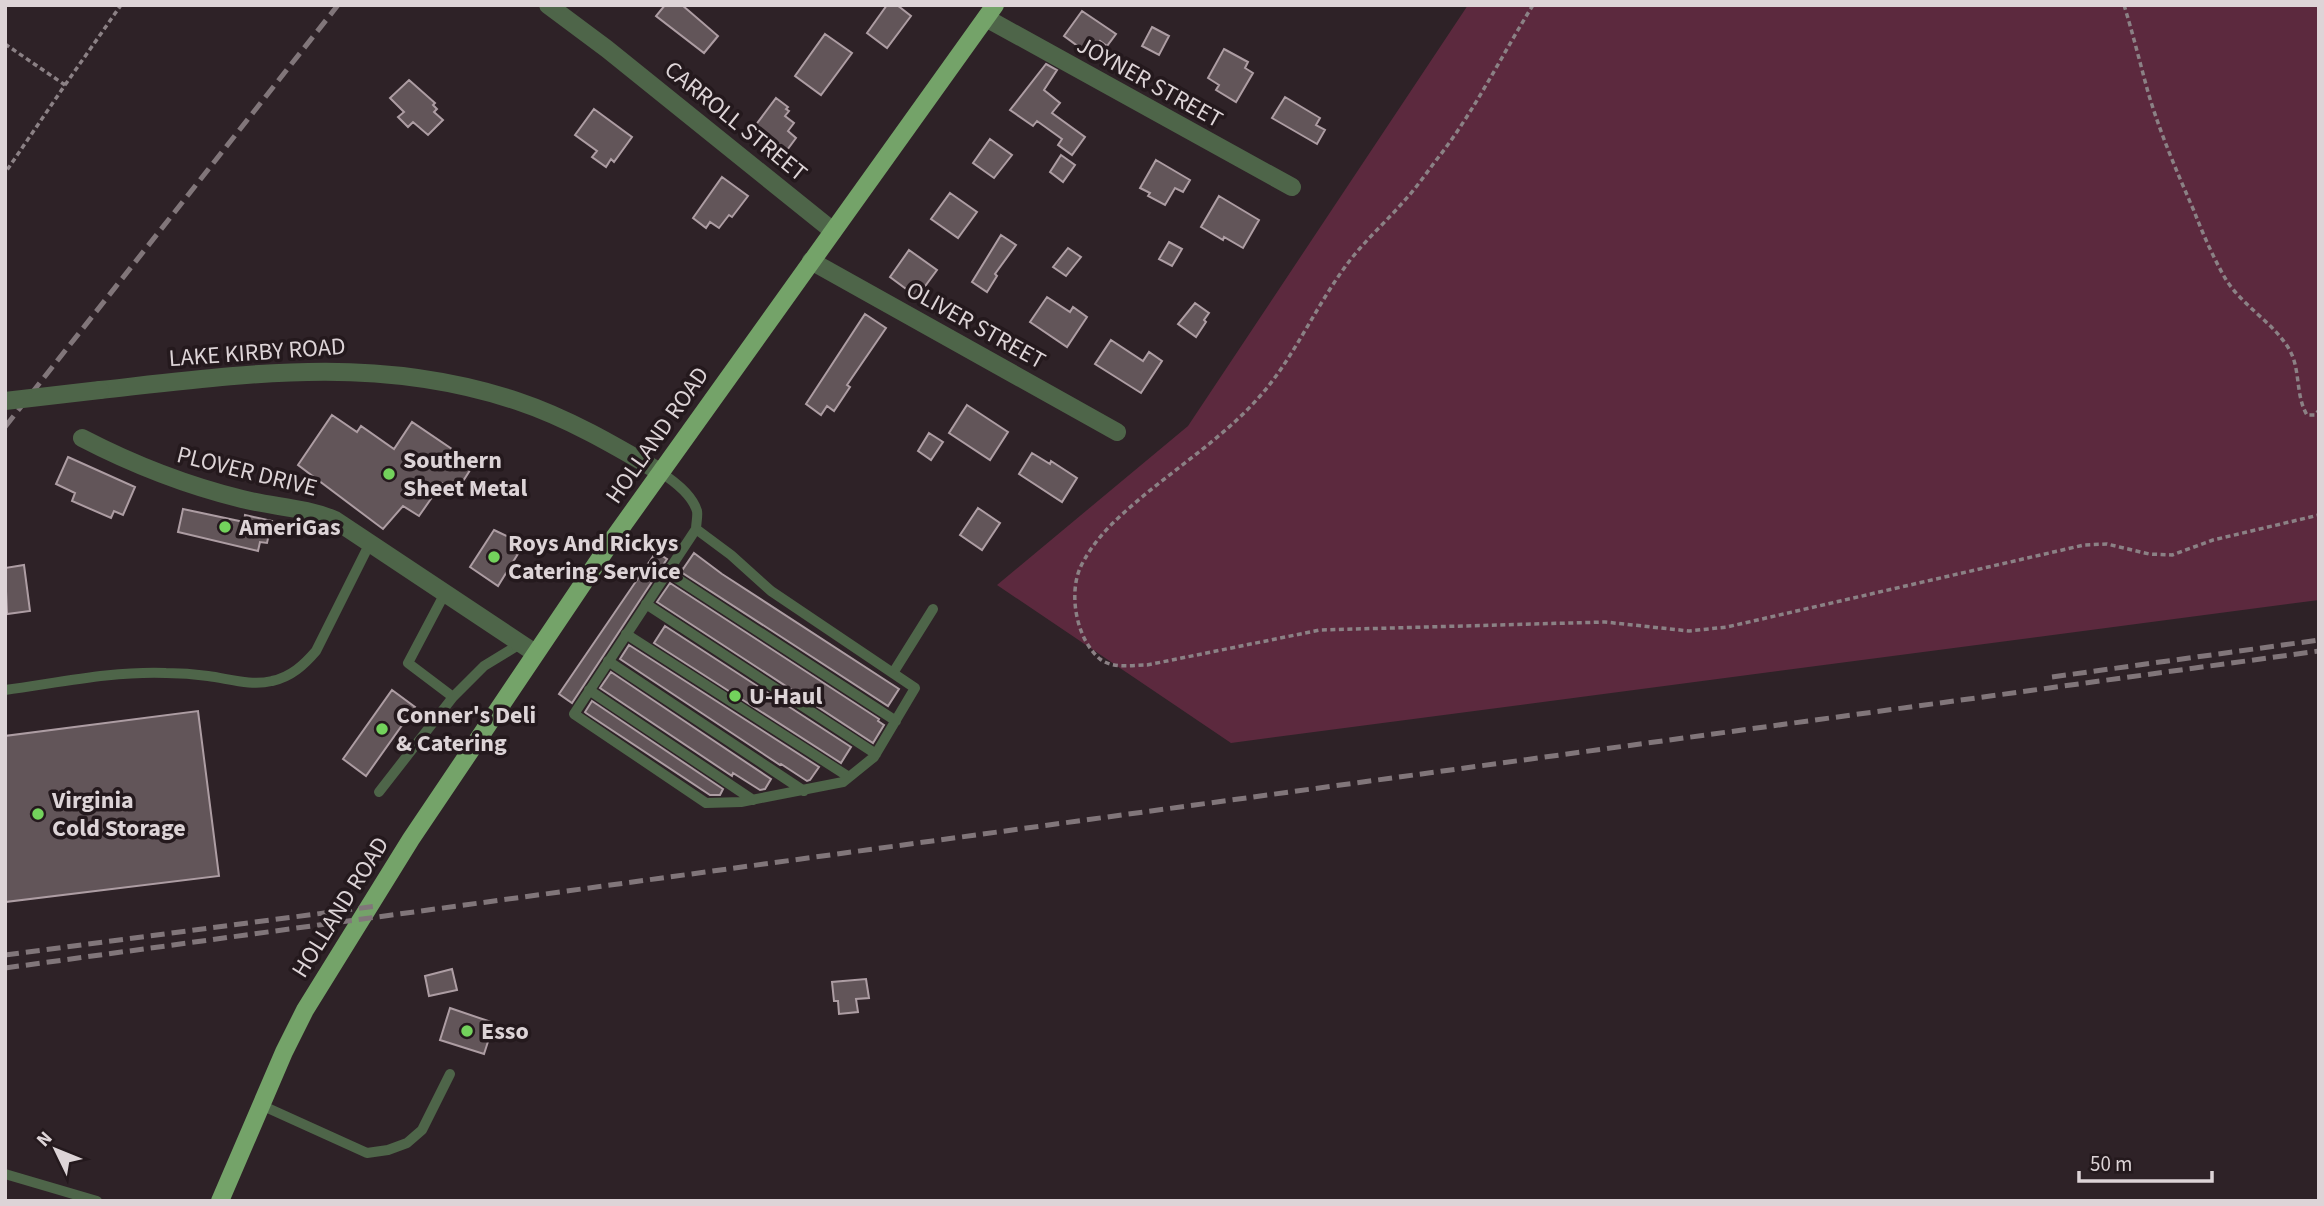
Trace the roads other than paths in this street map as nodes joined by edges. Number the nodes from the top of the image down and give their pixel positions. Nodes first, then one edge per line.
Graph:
1 (548, 5) edge
2 (990, 12) edge
3 (1292, 187) dead end
4 (833, 231) junction
5 (811, 261) junction
6 (5, 401) edge
7 (1117, 432) dead end
8 (82, 438) dead end
9 (660, 472) junction
10 (696, 529) junction
11 (370, 544) junction
12 (667, 572) junction
13 (445, 593) junction
14 (646, 604) junction
15 (933, 609) dead end
16 (626, 634) junction
17 (528, 648) junction
18 (608, 661) junction
19 (892, 673) junction
20 (5, 690) edge
21 (589, 690) junction
22 (453, 697) junction
23 (896, 721) junction
24 (876, 754) junction
25 (849, 777) junction
26 (804, 790) junction
27 (379, 792) dead end
28 (753, 800) junction
29 (450, 1074) dead end
30 (261, 1105) junction
31 (5, 1174) edge
32 (97, 1201) edge
33 (220, 1201) edge

1 - 4 street, CARROLL STREET
2 - 3 street, JOYNER STREET
2 - 4 main road, HOLLAND ROAD
4 - 5 main road, HOLLAND ROAD
5 - 7 street, OLIVER STREET
5 - 9 main road, HOLLAND ROAD
6 - 9 street, LAKE KIRBY ROAD, bridge
8 - 11 street, PLOVER DRIVE
9 - 10 lane
9 - 17 main road, HOLLAND ROAD
10 - 12 lane
10 - 19 lane
11 - 13 street, PLOVER DRIVE
11 - 20 lane
12 - 14 lane
12 - 23 lane
13 - 17 street, PLOVER DRIVE
13 - 22 lane
14 - 16 lane
14 - 24 lane
15 - 19 lane
16 - 18 lane
16 - 25 lane
17 - 22 lane
17 - 30 main road, HOLLAND ROAD
18 - 21 lane
18 - 26 lane
19 - 23 lane
21 - 28 lane
21 - 28 lane
22 - 27 lane
23 - 24 lane
24 - 25 lane
25 - 26 lane
26 - 28 lane
29 - 30 lane
30 - 33 main road, HOLLAND ROAD
31 - 32 lane

